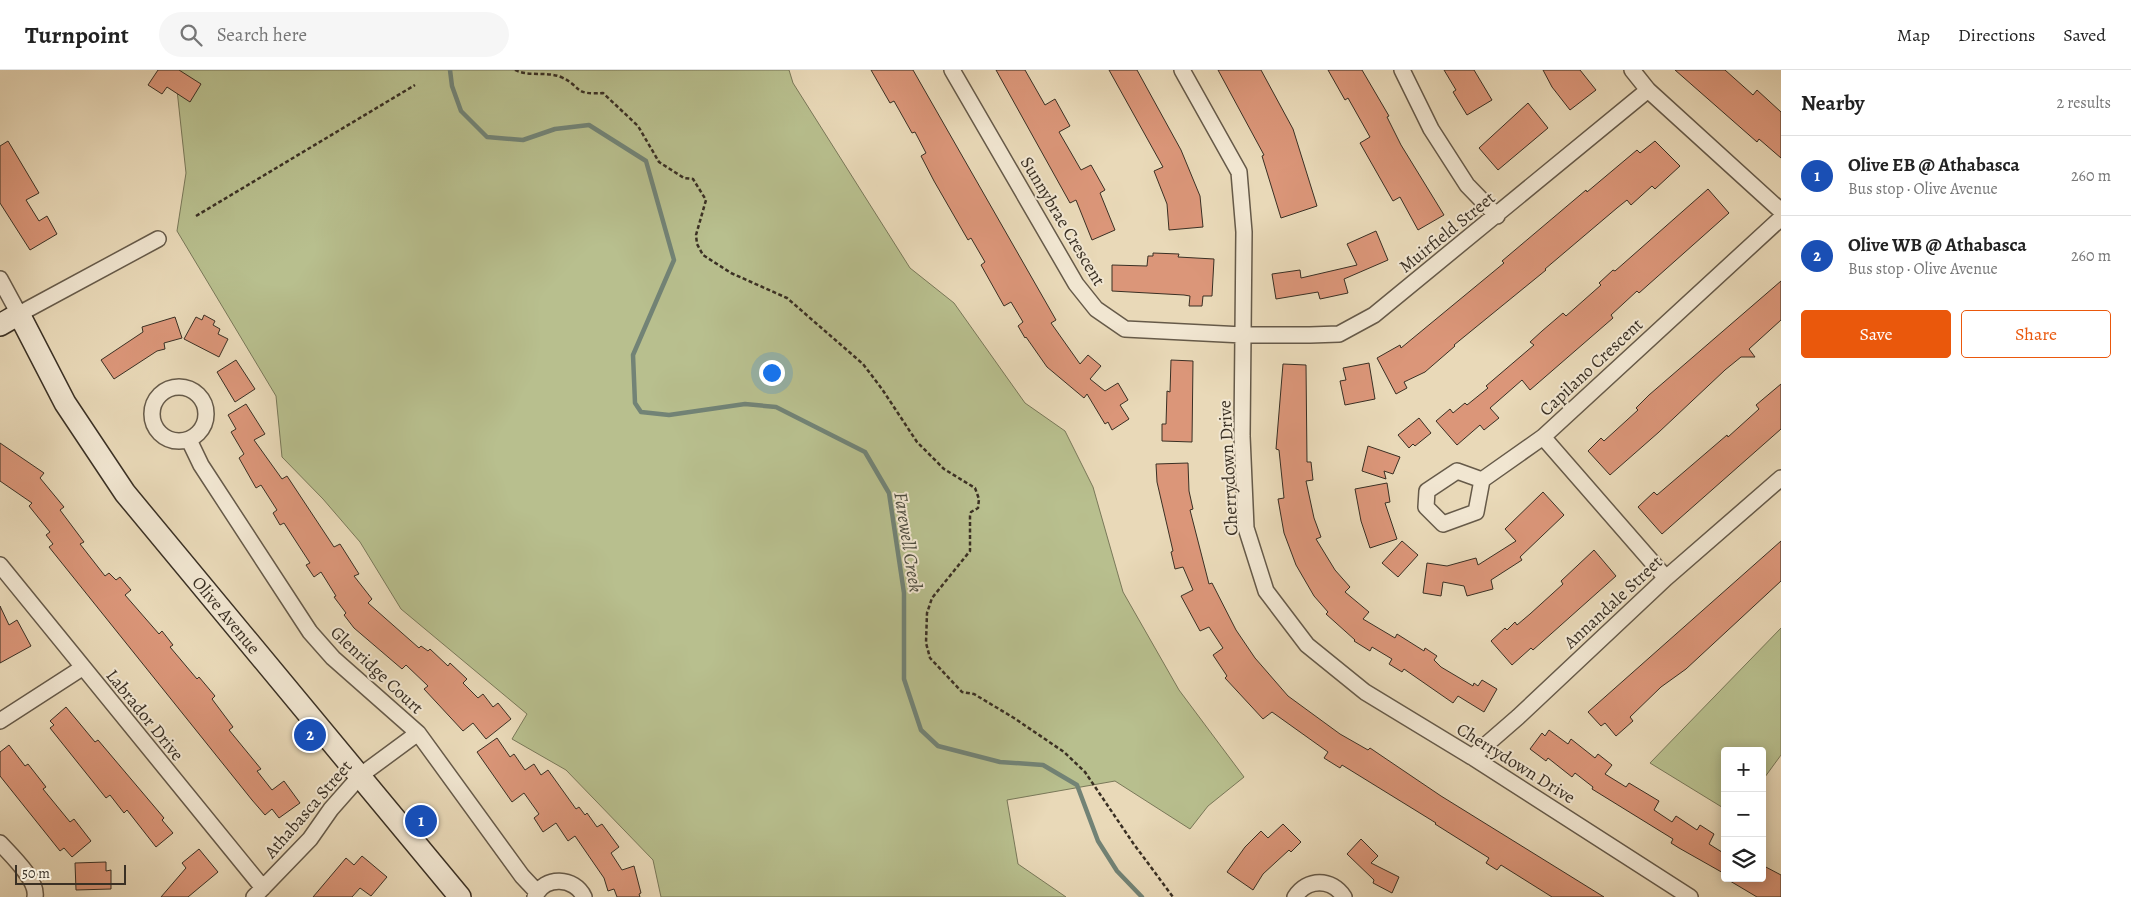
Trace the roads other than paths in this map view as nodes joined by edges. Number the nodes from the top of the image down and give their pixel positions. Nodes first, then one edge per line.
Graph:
1 (952, 70) edge
2 (1182, 70) edge
3 (1402, 70) edge
4 (1632, 70) edge
5 (1648, 90) junction
6 (1781, 211) edge
7 (1498, 216) junction
8 (1781, 218) edge
9 (158, 239) dead end
10 (0, 279) edge
11 (19, 314) junction
12 (0, 325) edge
13 (1243, 336) junction
14 (1543, 437) junction
15 (189, 440) dead end
16 (1781, 478) edge
17 (1482, 480) dead end
18 (0, 565) edge
19 (1666, 578) junction
20 (82, 668) junction
21 (0, 721) edge
22 (418, 733) junction
23 (1472, 757) junction
24 (361, 775) junction
25 (0, 843) edge
26 (258, 893) edge
27 (536, 895) edge
28 (36, 897) edge
29 (460, 897) edge
30 (584, 897) edge
31 (1294, 897) edge
32 (1344, 897) edge
33 (1690, 897) edge

1 - 13 street, Sunnybrae Crescent
2 - 13 street, Cherrydown Drive
3 - 7 street
4 - 5 street
5 - 6 street
5 - 7 street, Muirfield Street
7 - 13 street, Muirfield Street
8 - 14 street, Capilano Crescent
9 - 11 street
10 - 11 street
11 - 12 main road
11 - 24 main road, Olive Avenue
13 - 23 street, Cherrydown Drive
14 - 17 street
14 - 19 street, Capilano Crescent
15 - 22 street, Glenridge Court
16 - 19 street, Annandale Street
18 - 20 street, Labrador Drive
19 - 23 street, Annandale Street
20 - 21 street
20 - 26 street, Labrador Drive
22 - 24 street, Athabasca Street
22 - 27 street, Glenridge Court
23 - 33 street, Cherrydown Drive
24 - 26 street, Athabasca Street
24 - 29 main road, Olive Avenue
25 - 28 street
27 - 30 street, Glenridge Court
31 - 32 street

